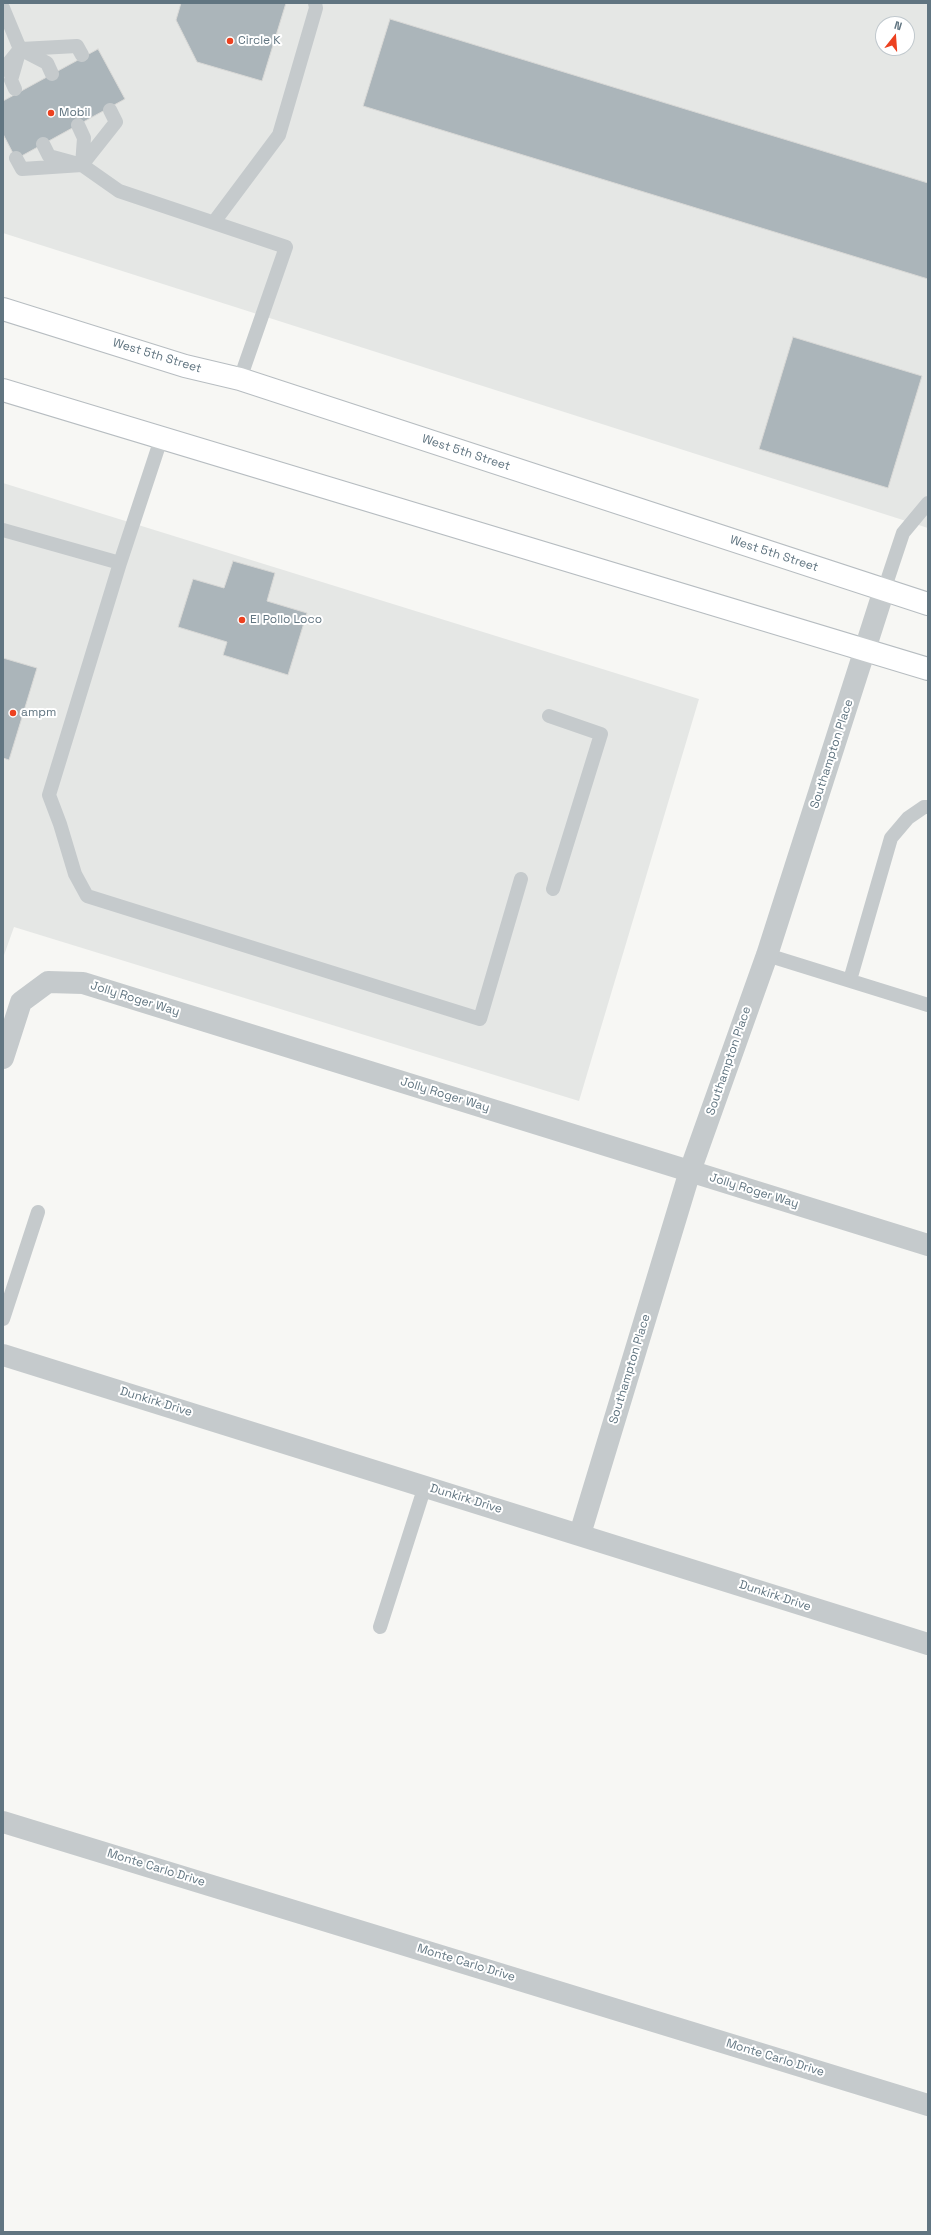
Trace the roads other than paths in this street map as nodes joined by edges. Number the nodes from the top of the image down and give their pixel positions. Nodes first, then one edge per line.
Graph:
1 (315, 3) edge
2 (3, 8) edge
3 (20, 49) junction
4 (82, 55) dead end
5 (3, 70) edge
6 (52, 74) dead end
7 (15, 89) dead end
8 (110, 110) dead end
9 (78, 125) dead end
10 (43, 144) dead end
11 (16, 158) dead end
12 (82, 165) junction
13 (214, 222) junction
14 (3, 308) edge
15 (240, 379) junction
16 (3, 390) edge
17 (161, 439) junction
18 (928, 503) edge
19 (3, 530) edge
20 (120, 563) junction
21 (884, 590) junction
22 (928, 604) edge
23 (866, 649) junction
24 (928, 670) edge
25 (549, 716) dead end
26 (928, 807) edge
27 (521, 880) dead end
28 (553, 889) dead end
29 (767, 955) junction
30 (850, 980) junction
31 (928, 1005) edge
32 (3, 1058) edge
33 (690, 1171) junction
34 (38, 1212) dead end
35 (928, 1244) edge
36 (3, 1319) edge
37 (3, 1355) edge
38 (425, 1486) junction
39 (580, 1534) junction
40 (380, 1628) dead end
41 (928, 1644) edge
42 (3, 1822) edge
43 (928, 2105) edge

1 - 13 lane
2 - 3 lane
3 - 4 lane
3 - 5 lane
3 - 6 lane
3 - 7 lane
8 - 12 lane
9 - 12 lane
10 - 12 lane
11 - 12 lane
12 - 13 lane
13 - 15 lane
14 - 15 main road, West 5th Street
15 - 21 main road, West 5th Street
16 - 17 main road
17 - 20 lane
17 - 23 main road
18 - 21 lane
19 - 20 lane
20 - 27 lane
21 - 22 main road, West 5th Street
21 - 23 street, Southampton Place
23 - 24 main road
23 - 29 street, Southampton Place
25 - 28 lane
26 - 30 lane
29 - 30 lane
29 - 33 street, Southampton Place
30 - 31 lane
32 - 33 street, Jolly Roger Way
33 - 35 street, Jolly Roger Way
33 - 39 street, Southampton Place
34 - 36 lane
37 - 38 street, Dunkirk Drive
38 - 39 street, Dunkirk Drive
38 - 40 lane
39 - 41 street, Dunkirk Drive
42 - 43 street, Monte Carlo Drive

